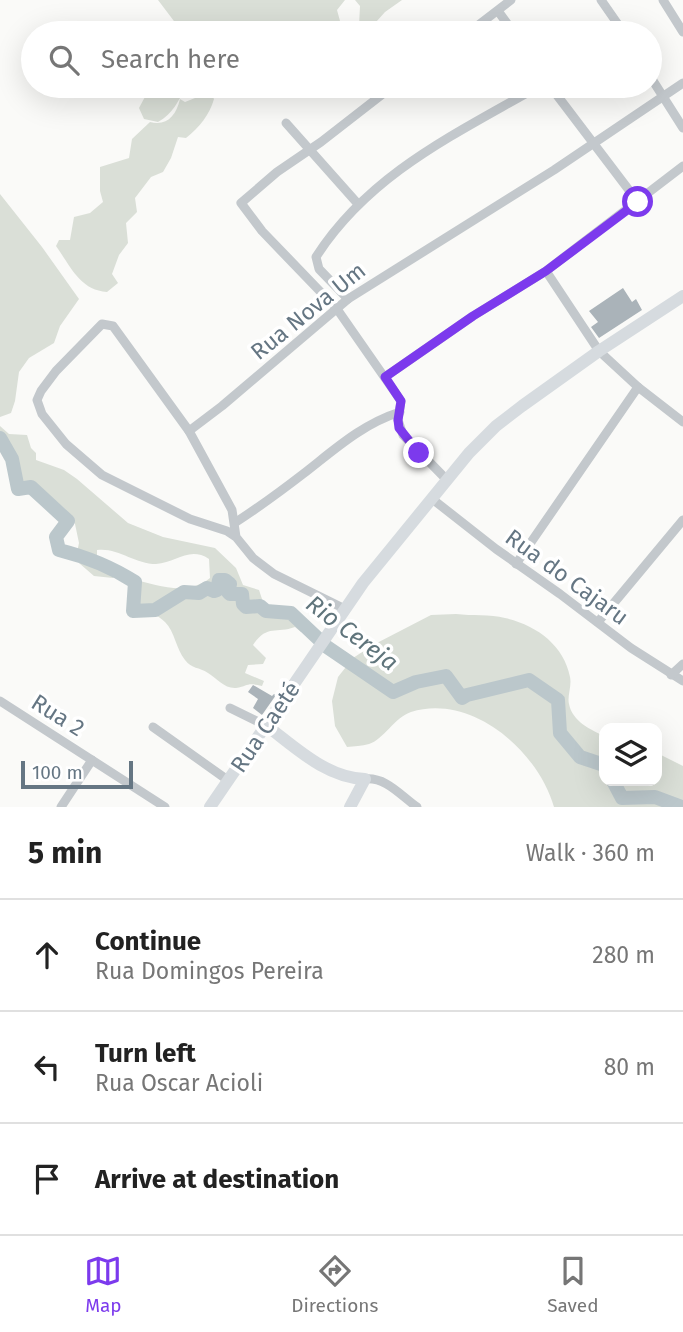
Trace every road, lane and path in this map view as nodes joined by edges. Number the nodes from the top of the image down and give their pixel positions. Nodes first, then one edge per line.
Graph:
1 (511, 0) edge
2 (601, 0) edge
3 (663, 0) edge
4 (498, 10) junction
5 (484, 21) edge
6 (505, 21) edge
7 (616, 21) edge
8 (683, 32) edge
9 (683, 83) edge
10 (662, 96) joint
11 (377, 98) edge
12 (518, 98) edge
13 (559, 98) edge
14 (659, 98) edge
15 (286, 123) dead end
16 (683, 128) edge
17 (593, 144) junction
18 (310, 150) junction
19 (683, 166) edge
20 (638, 202) junction
21 (358, 204) junction
22 (546, 271) junction
23 (683, 296) edge
24 (348, 299) junction
25 (337, 309) junction
26 (600, 351) junction
27 (385, 377) junction
28 (638, 387) junction
29 (400, 412) junction
30 (683, 422) edge
31 (189, 431) junction
32 (446, 479) junction
33 (431, 498) junction
34 (683, 520) edge
35 (236, 522) junction
36 (236, 537) junction
37 (516, 564) junction
38 (345, 609) junction
39 (598, 622) junction
40 (683, 664) edge
41 (671, 675) junction
42 (683, 681) edge
43 (0, 701) edge
44 (230, 708) dead end
45 (267, 726) junction
46 (153, 727) dead end
47 (92, 760) junction
48 (365, 779) junction
49 (229, 780) junction
50 (61, 807) edge
51 (165, 807) edge
52 (210, 807) edge
53 (350, 807) edge
54 (417, 807) edge

1 - 4 street
2 - 7 street
3 - 8 street
4 - 5 street
4 - 6 street
9 - 10 street, Rua Nova Um
10 - 16 street
11 - 18 street
12 - 21 street
13 - 17 street
14 - 17 street, Rua Nova Um
15 - 18 street
17 - 20 street
17 - 24 street, Rua Nova Um
18 - 21 street
18 - 25 street
19 - 20 street
20 - 22 street
21 - 24 street
22 - 26 street
22 - 27 street
23 - 26 street, Rua Caeté
24 - 25 street, Rua Nova Um
25 - 27 street
25 - 31 street, Rua Nova Um
26 - 28 street
26 - 32 street, Rua Caeté
27 - 29 street
28 - 30 street
28 - 37 street
29 - 32 street
29 - 35 street
31 - 35 street
31 - 36 street
32 - 33 street, Rua Caeté
33 - 37 street, Rua do Cajaru
33 - 38 street, Rua Caeté
34 - 39 street
35 - 36 street
36 - 38 street
37 - 39 street, Rua do Cajaru
38 - 45 street, Rua Caeté
39 - 41 street, Rua do Cajaru
40 - 41 street
41 - 42 street, Rua do Cajaru
43 - 47 street, Rua 2
44 - 45 street
45 - 48 street
45 - 49 street, Rua Caeté
46 - 49 street
47 - 50 street
47 - 51 street, Rua 2
48 - 53 street
48 - 54 street
49 - 52 street, Rua Caeté

